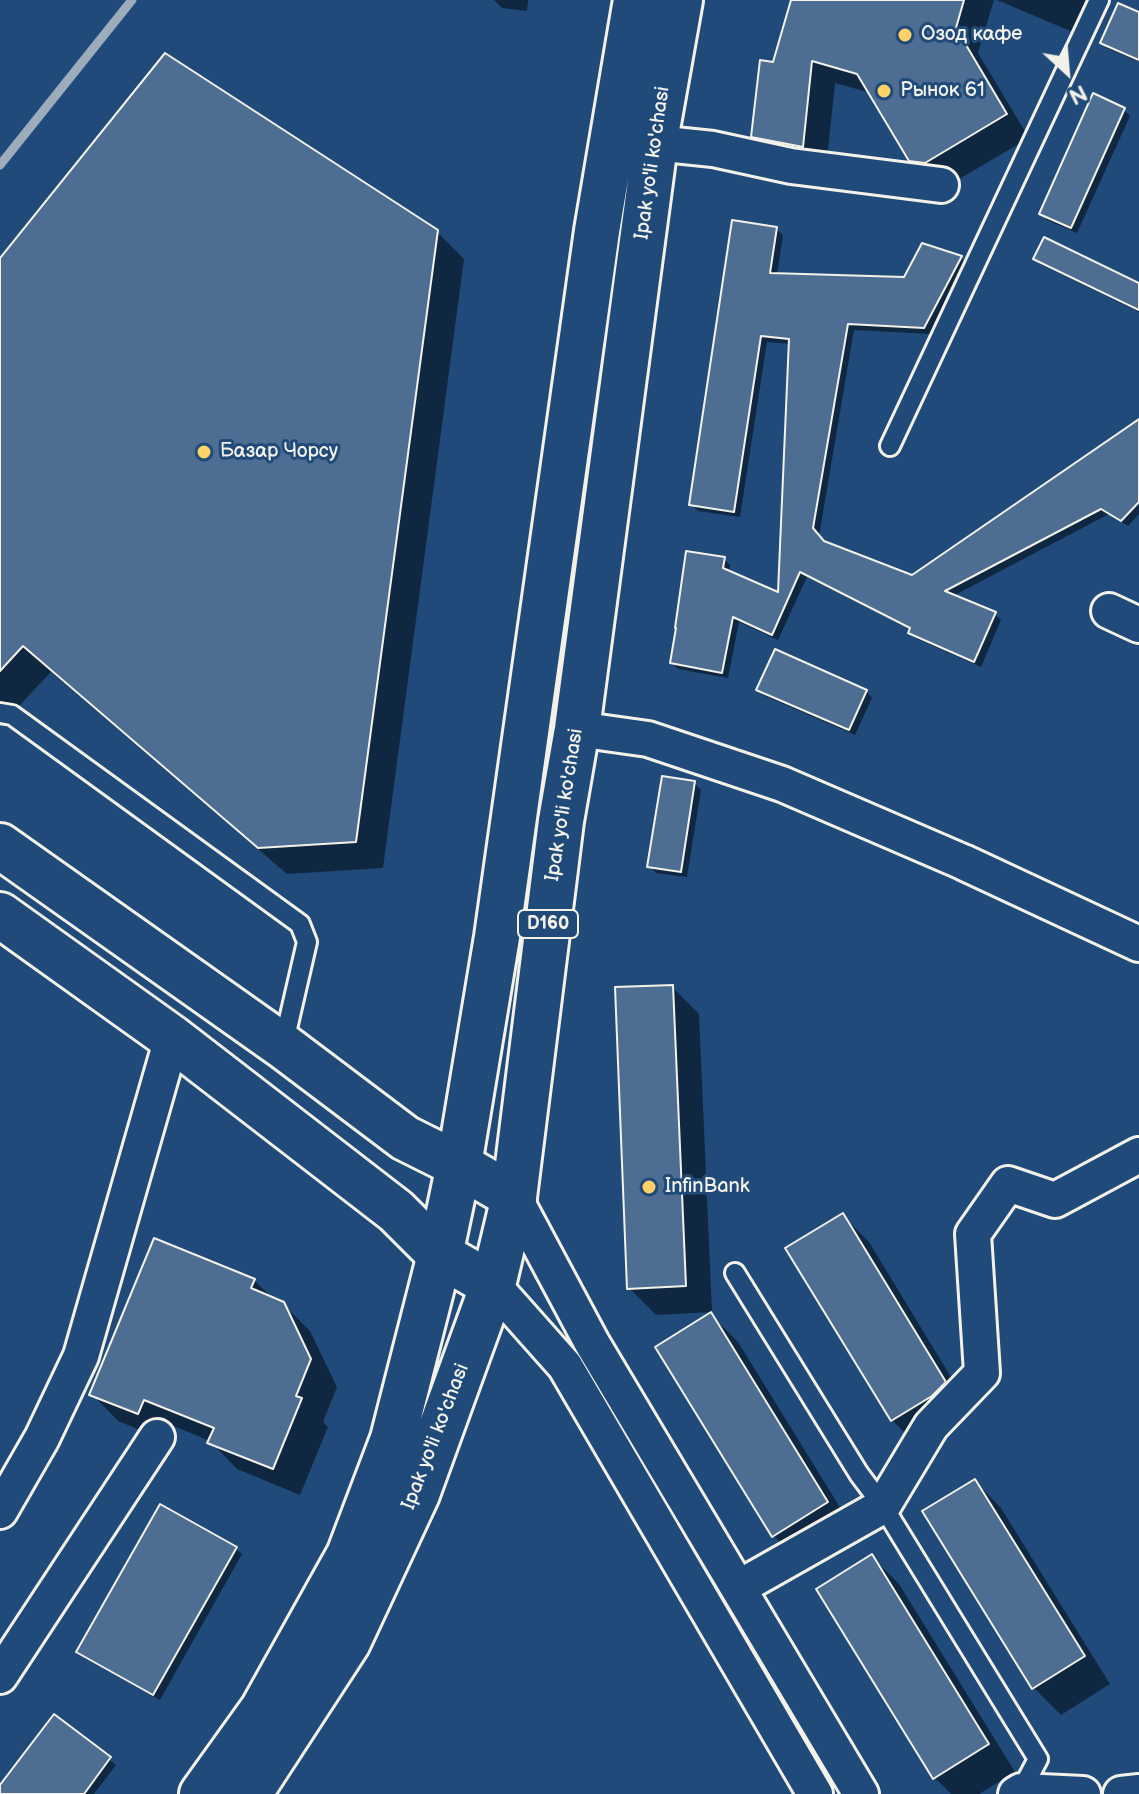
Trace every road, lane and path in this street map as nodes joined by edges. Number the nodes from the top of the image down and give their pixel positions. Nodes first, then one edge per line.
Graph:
1 (636, 0) edge
2 (680, 0) edge
3 (1099, 0) edge
4 (655, 143) junction
5 (941, 185) dead end
6 (890, 446) dead end
7 (0, 713) edge
8 (577, 729) junction
9 (0, 846) edge
10 (0, 915) edge
11 (1139, 944) edge
12 (172, 1038) junction
13 (283, 1046) junction
14 (1139, 1155) edge
15 (459, 1165) junction
16 (514, 1197) junction
17 (440, 1255) junction
18 (735, 1273) dead end
19 (493, 1285) junction
20 (157, 1437) dead end
21 (883, 1506) junction
22 (0, 1511) edge
23 (738, 1588) junction
24 (0, 1676) edge
25 (1139, 1792) edge
26 (1019, 1793) edge
27 (202, 1794) edge
28 (249, 1794) edge
29 (815, 1794) edge
30 (861, 1794) edge
31 (1083, 1794) edge
32 (1121, 1794) edge

1 - 15 main road, Ipak yo'li ko'chasi / D160
2 - 4 main road, Ipak yo'li ko'chasi / D160
3 - 6 lane
4 - 5 street
4 - 8 main road, Ipak yo'li ko'chasi / D160
7 - 13 lane
8 - 11 street
8 - 16 main road, Ipak yo'li ko'chasi / D160
9 - 13 main road
10 - 12 main road
12 - 17 main road
12 - 22 street
13 - 15 main road
14 - 21 street
15 - 16 main road
15 - 17 main road, Ipak yo'li ko'chasi / D160
16 - 19 main road, Ipak yo'li ko'chasi / D160
16 - 23 street
17 - 19 main road
17 - 27 main road, Ipak yo'li ko'chasi / D160
18 - 21 lane
19 - 28 main road, Ipak yo'li ko'chasi / D160
19 - 29 street
20 - 24 street
21 - 23 street
21 - 26 lane
23 - 30 street
25 - 32 street
26 - 31 street

